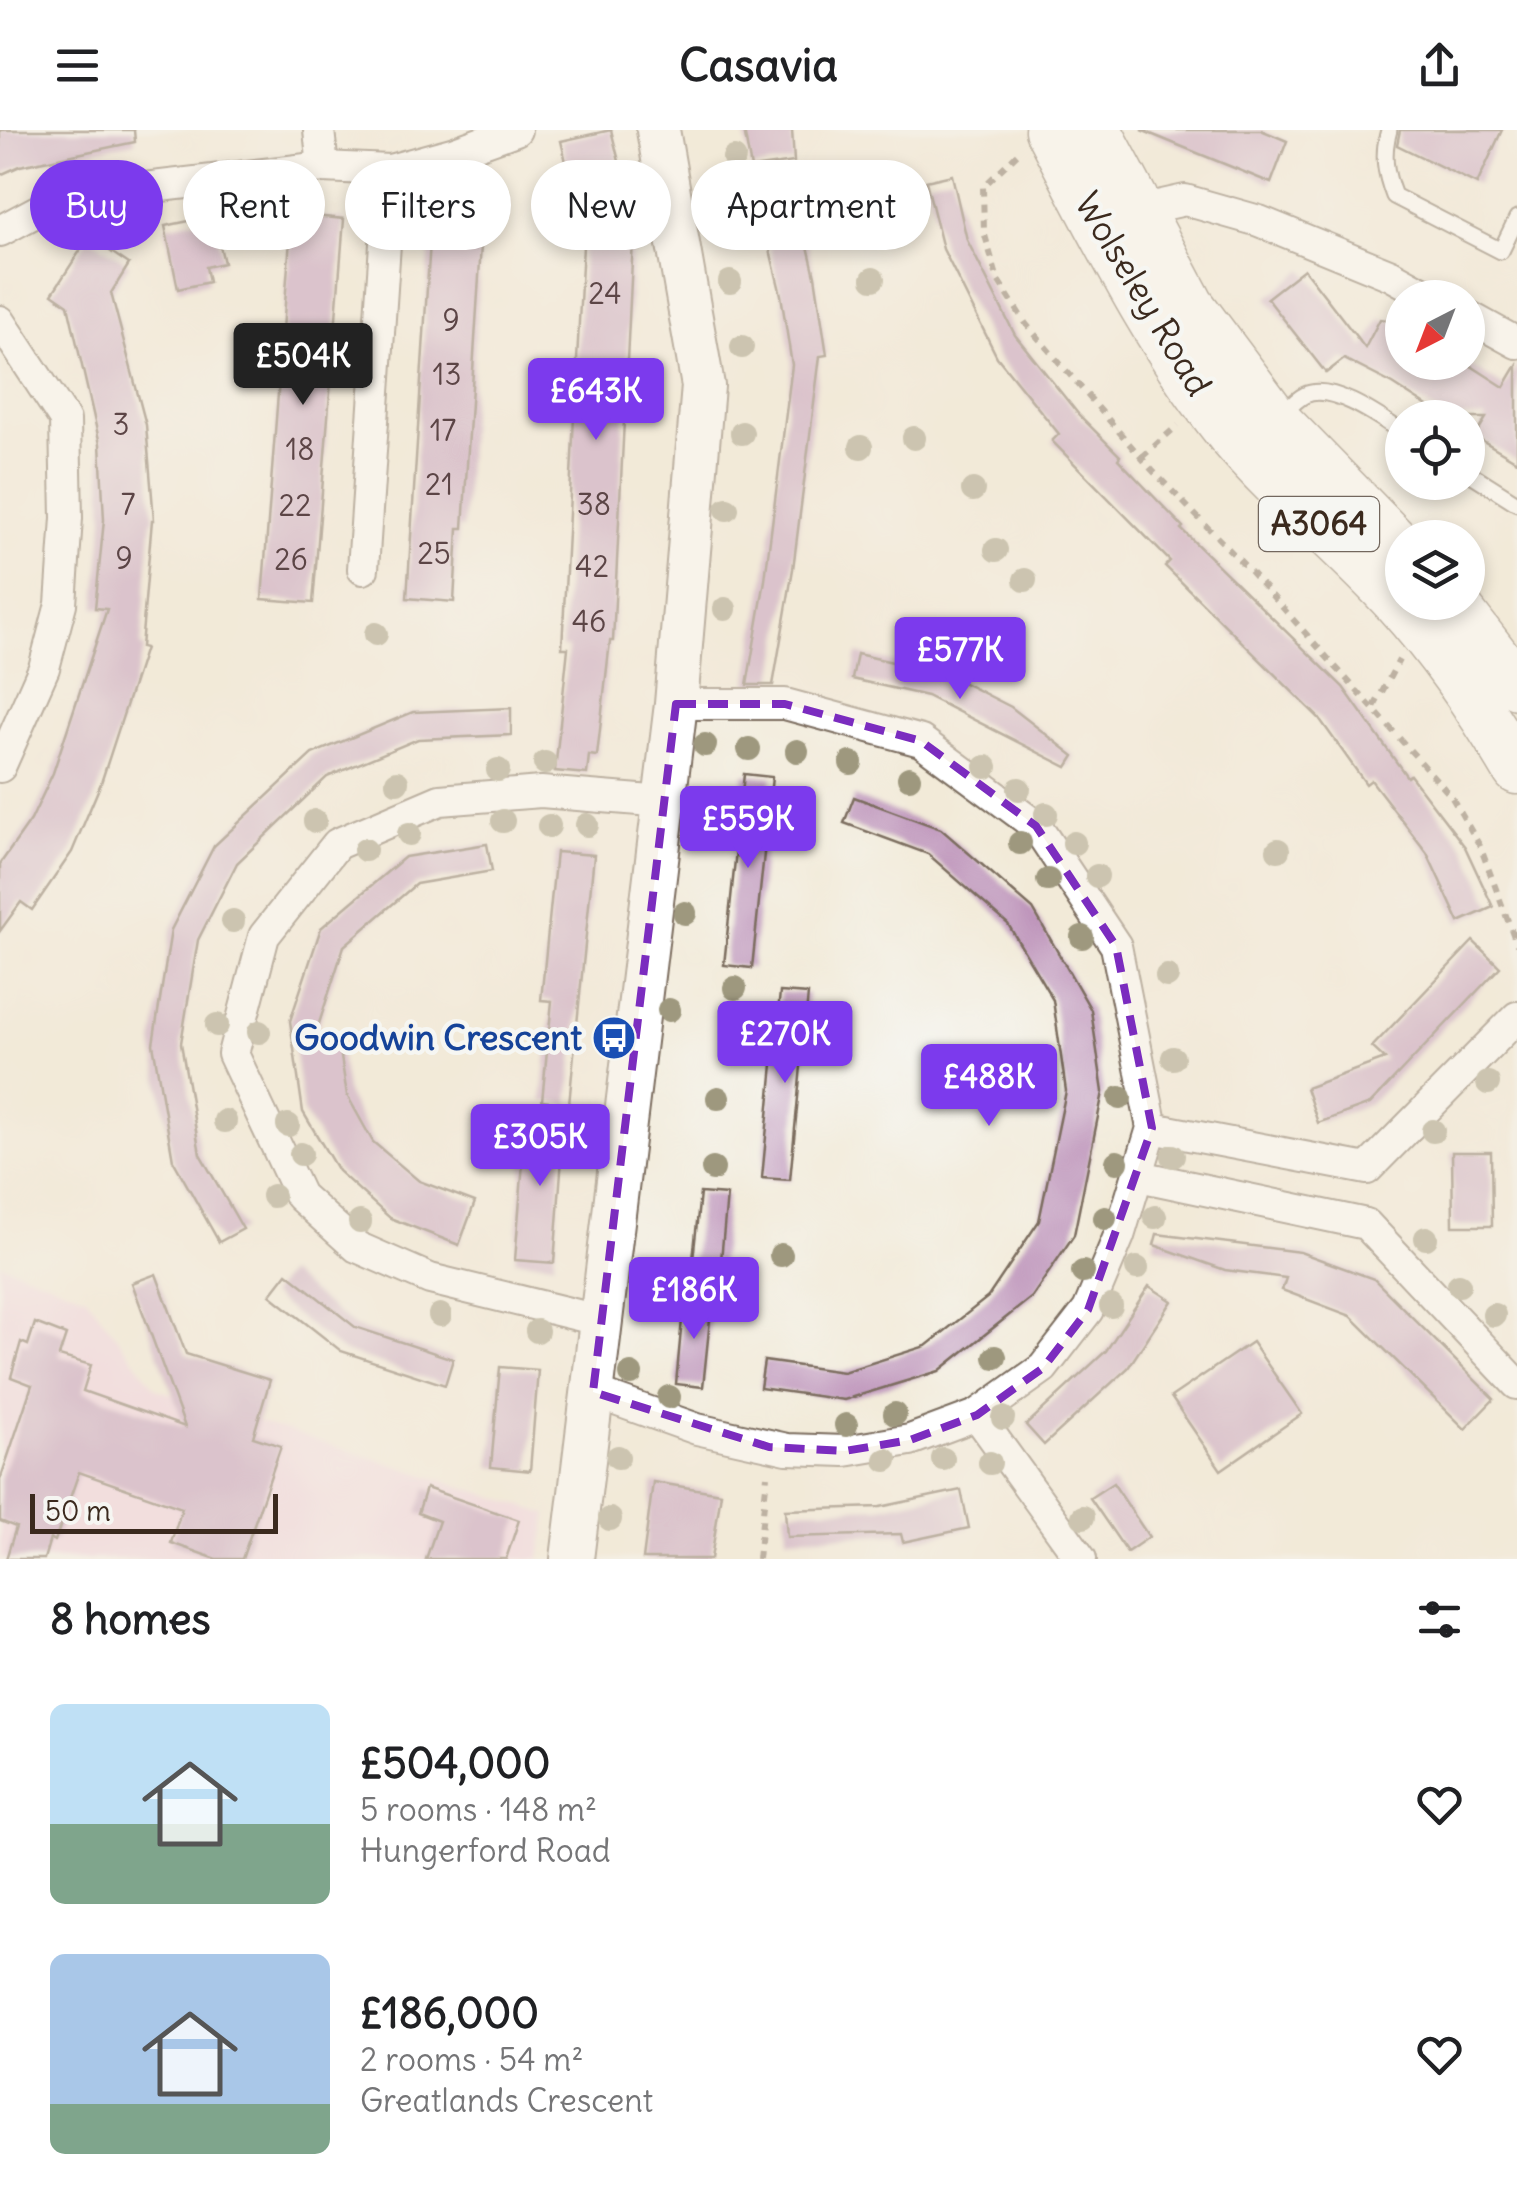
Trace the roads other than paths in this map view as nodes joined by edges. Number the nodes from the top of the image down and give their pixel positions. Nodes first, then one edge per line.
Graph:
1 (319, 130) edge
2 (516, 130) edge
3 (658, 130) edge
4 (1097, 130) edge
5 (1389, 130) edge
6 (1037, 138) edge
7 (322, 160) edge
8 (426, 160) edge
9 (183, 183) edge
10 (1140, 210) junction
11 (1517, 218) edge
12 (0, 231) edge
13 (385, 250) edge
14 (1401, 280) edge
15 (0, 321) edge
16 (1485, 325) edge
17 (1517, 343) edge
18 (1276, 420) junction
19 (1385, 422) edge
20 (1485, 483) edge
21 (1517, 503) edge
22 (1385, 532) edge
23 (363, 569) dead end
24 (1466, 620) edge
25 (1517, 685) edge
26 (676, 704) junction
27 (0, 767) edge
28 (1517, 770) edge
29 (664, 802) junction
30 (1517, 1017) edge
31 (1152, 1128) junction
32 (1367, 1169) junction
33 (1139, 1176) junction
34 (1366, 1224) junction
35 (602, 1321) junction
36 (1517, 1384) edge
37 (593, 1392) junction
38 (976, 1416) junction
39 (572, 1559) edge
40 (1081, 1559) edge

1 - 7 street
2 - 8 street
3 - 26 street
4 - 10 main road, Wolseley Road / A3064
5 - 11 lane
6 - 28 main road, Wolseley Road / A3064
9 - 12 street
10 - 14 street
10 - 18 main road, Wolseley Road / A3064
13 - 23 street
15 - 27 street
16 - 17 street
18 - 19 lane
18 - 22 main road, Wolseley Road / A3064
20 - 21 lane
24 - 25 main road
26 - 29 street
26 - 31 street
29 - 35 street
29 - 35 street
30 - 32 street
31 - 32 street
31 - 33 street
32 - 34 street
33 - 34 street
33 - 38 street
34 - 36 street
35 - 37 street
37 - 38 street
37 - 39 street
38 - 40 street

